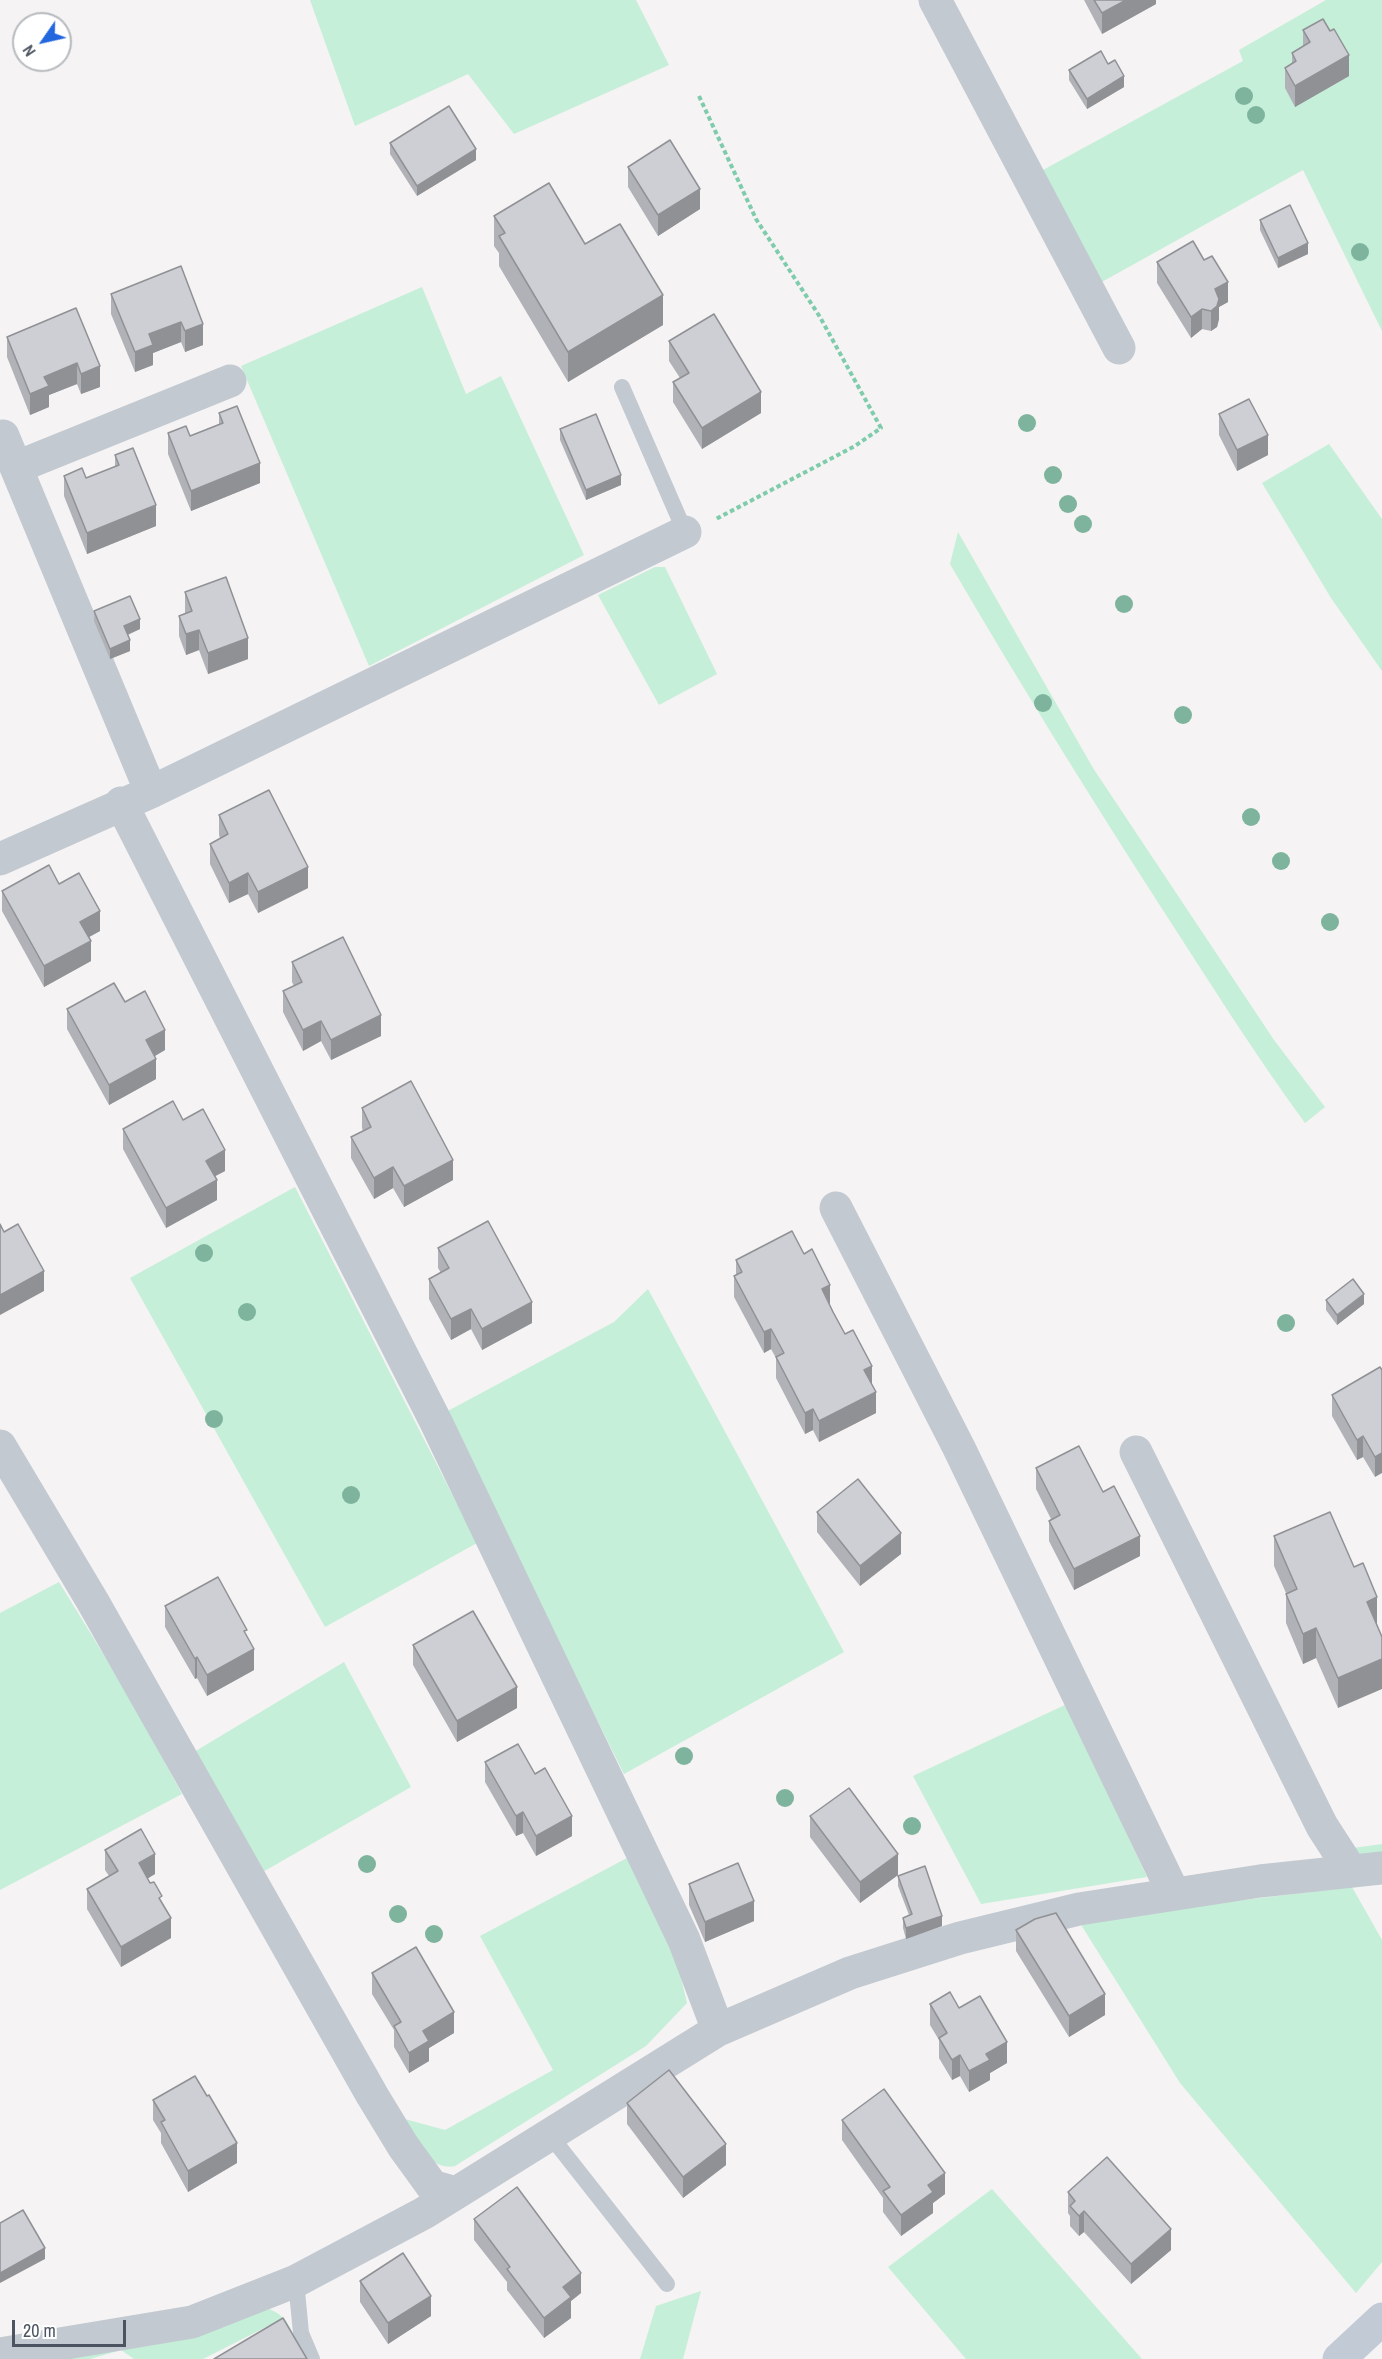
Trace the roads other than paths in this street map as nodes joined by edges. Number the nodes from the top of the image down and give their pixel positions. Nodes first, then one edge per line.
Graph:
1 (935, 0) edge
2 (1119, 348) dead end
3 (230, 381) dead end
4 (622, 387) dead end
5 (3, 436) dead end
6 (16, 467) junction
7 (685, 532) joint
8 (136, 798) junction
9 (0, 859) edge
10 (836, 1208) dead end
11 (0, 1446) edge
12 (1136, 1452) dead end
13 (1366, 1869) edge
14 (1174, 1894) junction
15 (717, 2030) junction
16 (549, 2134) junction
17 (456, 2193) junction
18 (297, 2281) junction
19 (667, 2284) dead end
20 (1382, 2319) edge
21 (0, 2354) edge
22 (312, 2359) edge
23 (1340, 2359) edge

1 - 2 street
3 - 6 street
4 - 7 lane
5 - 6 street
6 - 8 street
7 - 8 street
8 - 9 street
8 - 15 street
10 - 14 street
11 - 17 street
12 - 13 street
13 - 14 street
14 - 15 street
15 - 16 street
16 - 17 street
16 - 19 lane
17 - 18 street
18 - 21 street
18 - 22 lane
20 - 23 street

